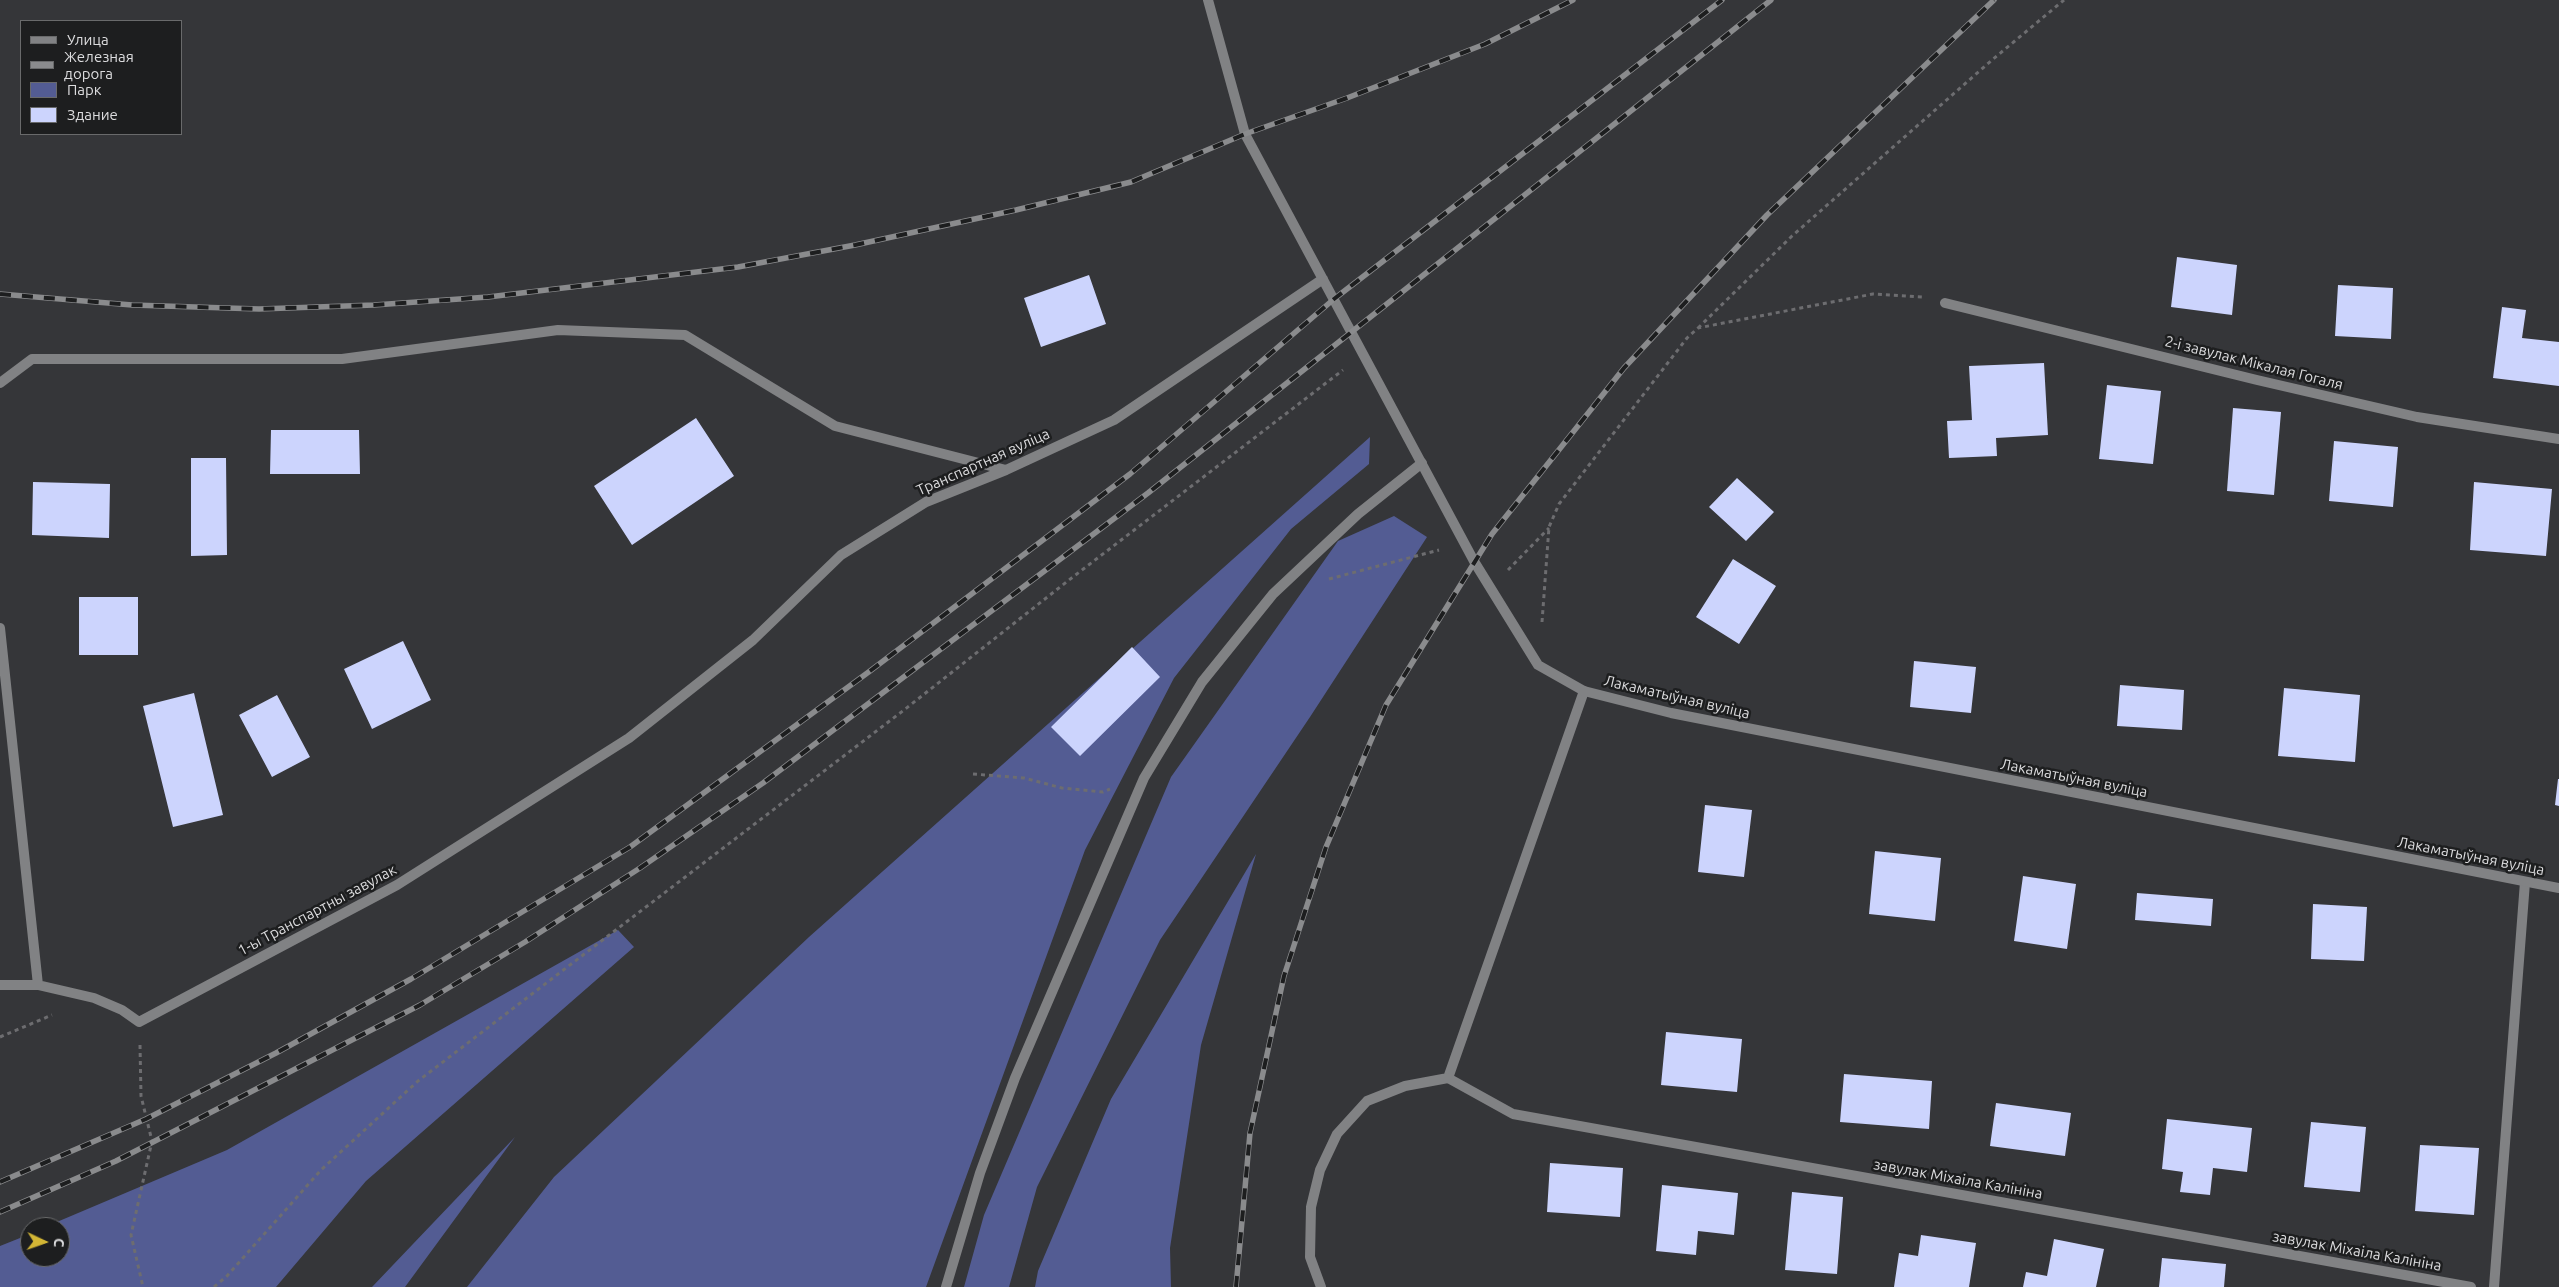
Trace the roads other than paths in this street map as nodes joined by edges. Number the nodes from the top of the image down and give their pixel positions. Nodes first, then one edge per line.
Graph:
1 (1208, 0) edge
2 (1323, 279) junction
3 (1945, 302) road end
4 (0, 384) edge
5 (2559, 439) edge
6 (1422, 463) junction
7 (1006, 470) junction
8 (0, 628) edge
9 (1584, 691) junction
10 (629, 738) joint
11 (2524, 882) junction
12 (2559, 888) edge
13 (0, 985) edge
14 (38, 985) junction
15 (1448, 1078) junction
16 (946, 1287) edge
17 (1321, 1287) edge
18 (2471, 1287) edge
19 (2494, 1287) edge

1 - 2 street
2 - 6 street
2 - 7 street, Транспартная вуліца
3 - 5 street, 2-і завулак Мікалая Гогаля
4 - 7 street
6 - 9 street, Лакаматыўная вуліца
6 - 16 street
7 - 10 street, Транспартная вуліца
8 - 14 street
9 - 11 street, Лакаматыўная вуліца
9 - 15 street
10 - 14 street, 1-ы Транспартны завулак
11 - 12 street, Лакаматыўная вуліца
11 - 19 street
13 - 14 street
15 - 17 street
15 - 18 street, завулак Міхаіла Калініна

